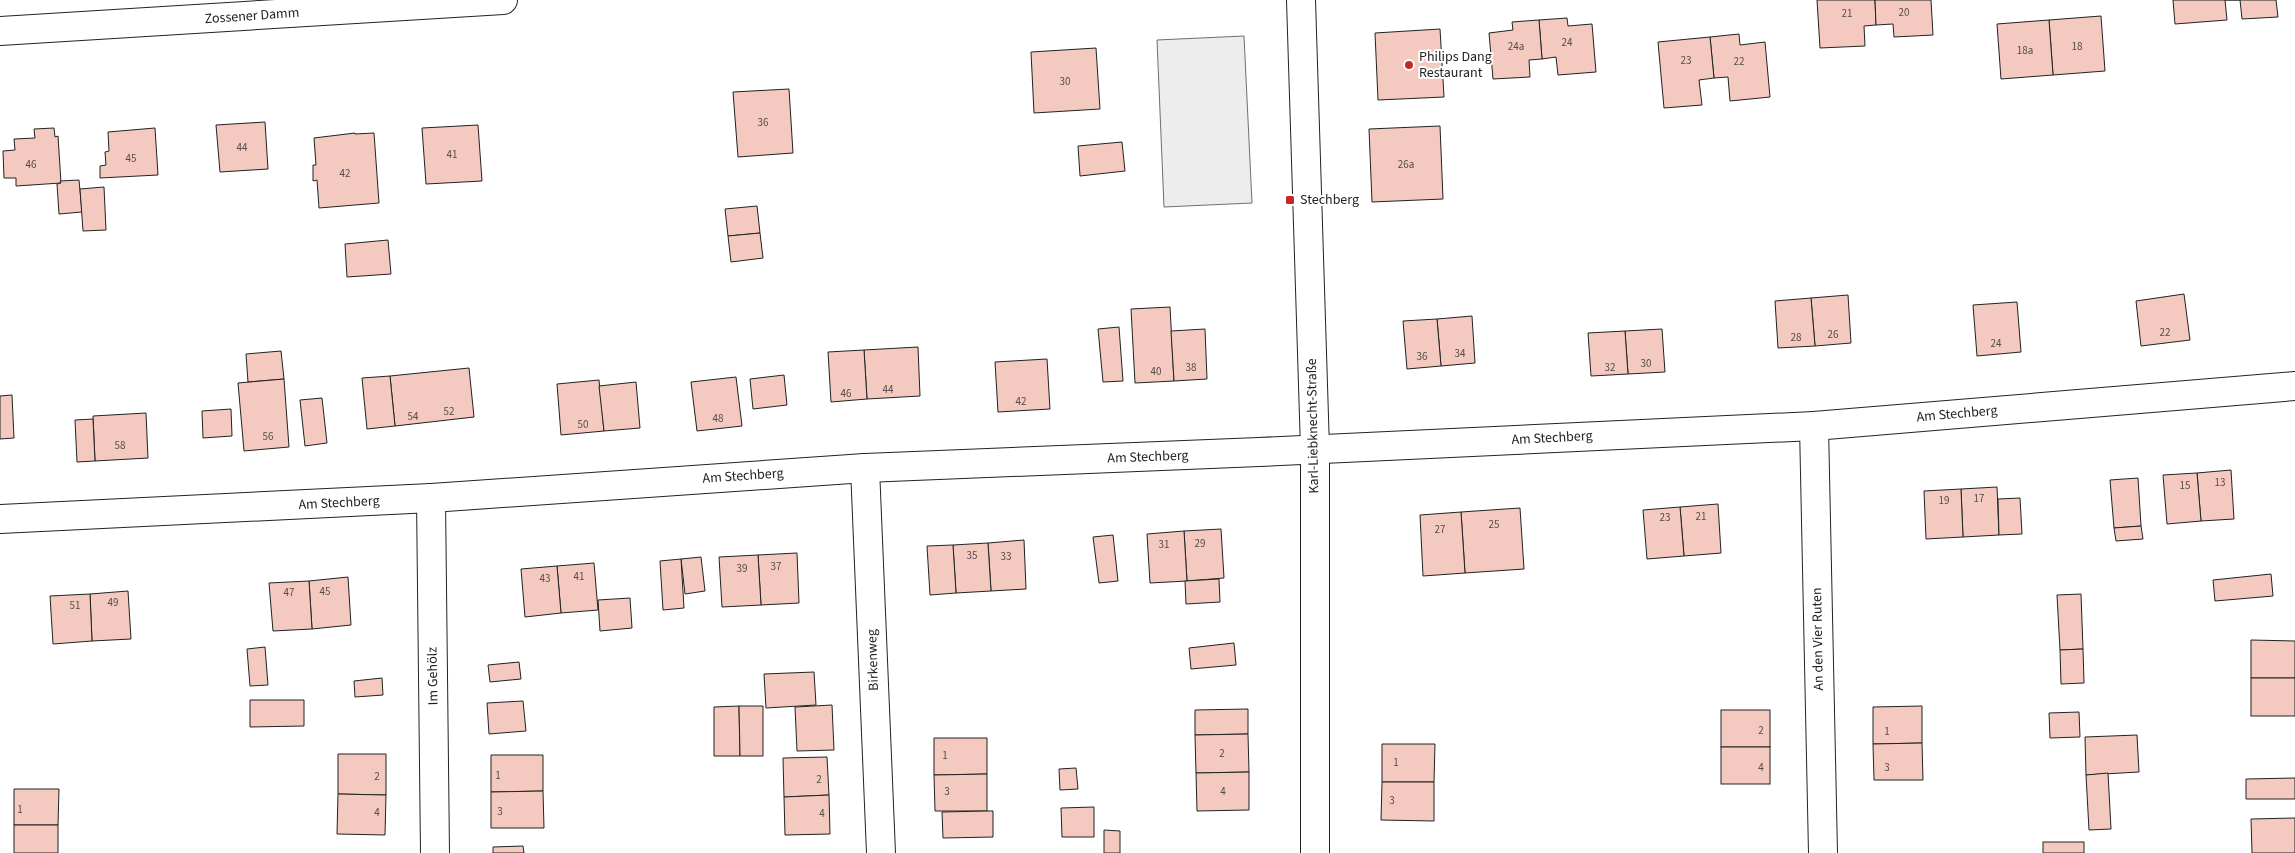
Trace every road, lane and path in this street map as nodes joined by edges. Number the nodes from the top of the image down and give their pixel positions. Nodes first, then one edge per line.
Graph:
1 (503, 0) edge
2 (1301, 0) edge
3 (0, 31) edge
4 (2295, 386) edge
5 (1814, 426) junction
6 (1315, 449) junction
7 (865, 468) junction
8 (431, 498) junction
9 (0, 519) edge
10 (435, 853) edge
11 (881, 853) edge
12 (1315, 853) edge
13 (1823, 853) edge

1 - 3 street, Zossener Damm
2 - 6 street, Karl-Liebknecht-Straße
4 - 5 street, Am Stechberg
5 - 6 street, Am Stechberg
5 - 13 street, An den Vier Ruten
6 - 7 street, Am Stechberg
6 - 12 street, Karl-Liebknecht-Straße
7 - 8 street, Am Stechberg
7 - 11 street, Birkenweg
8 - 9 street, Am Stechberg
8 - 10 street, Im Gehölz

